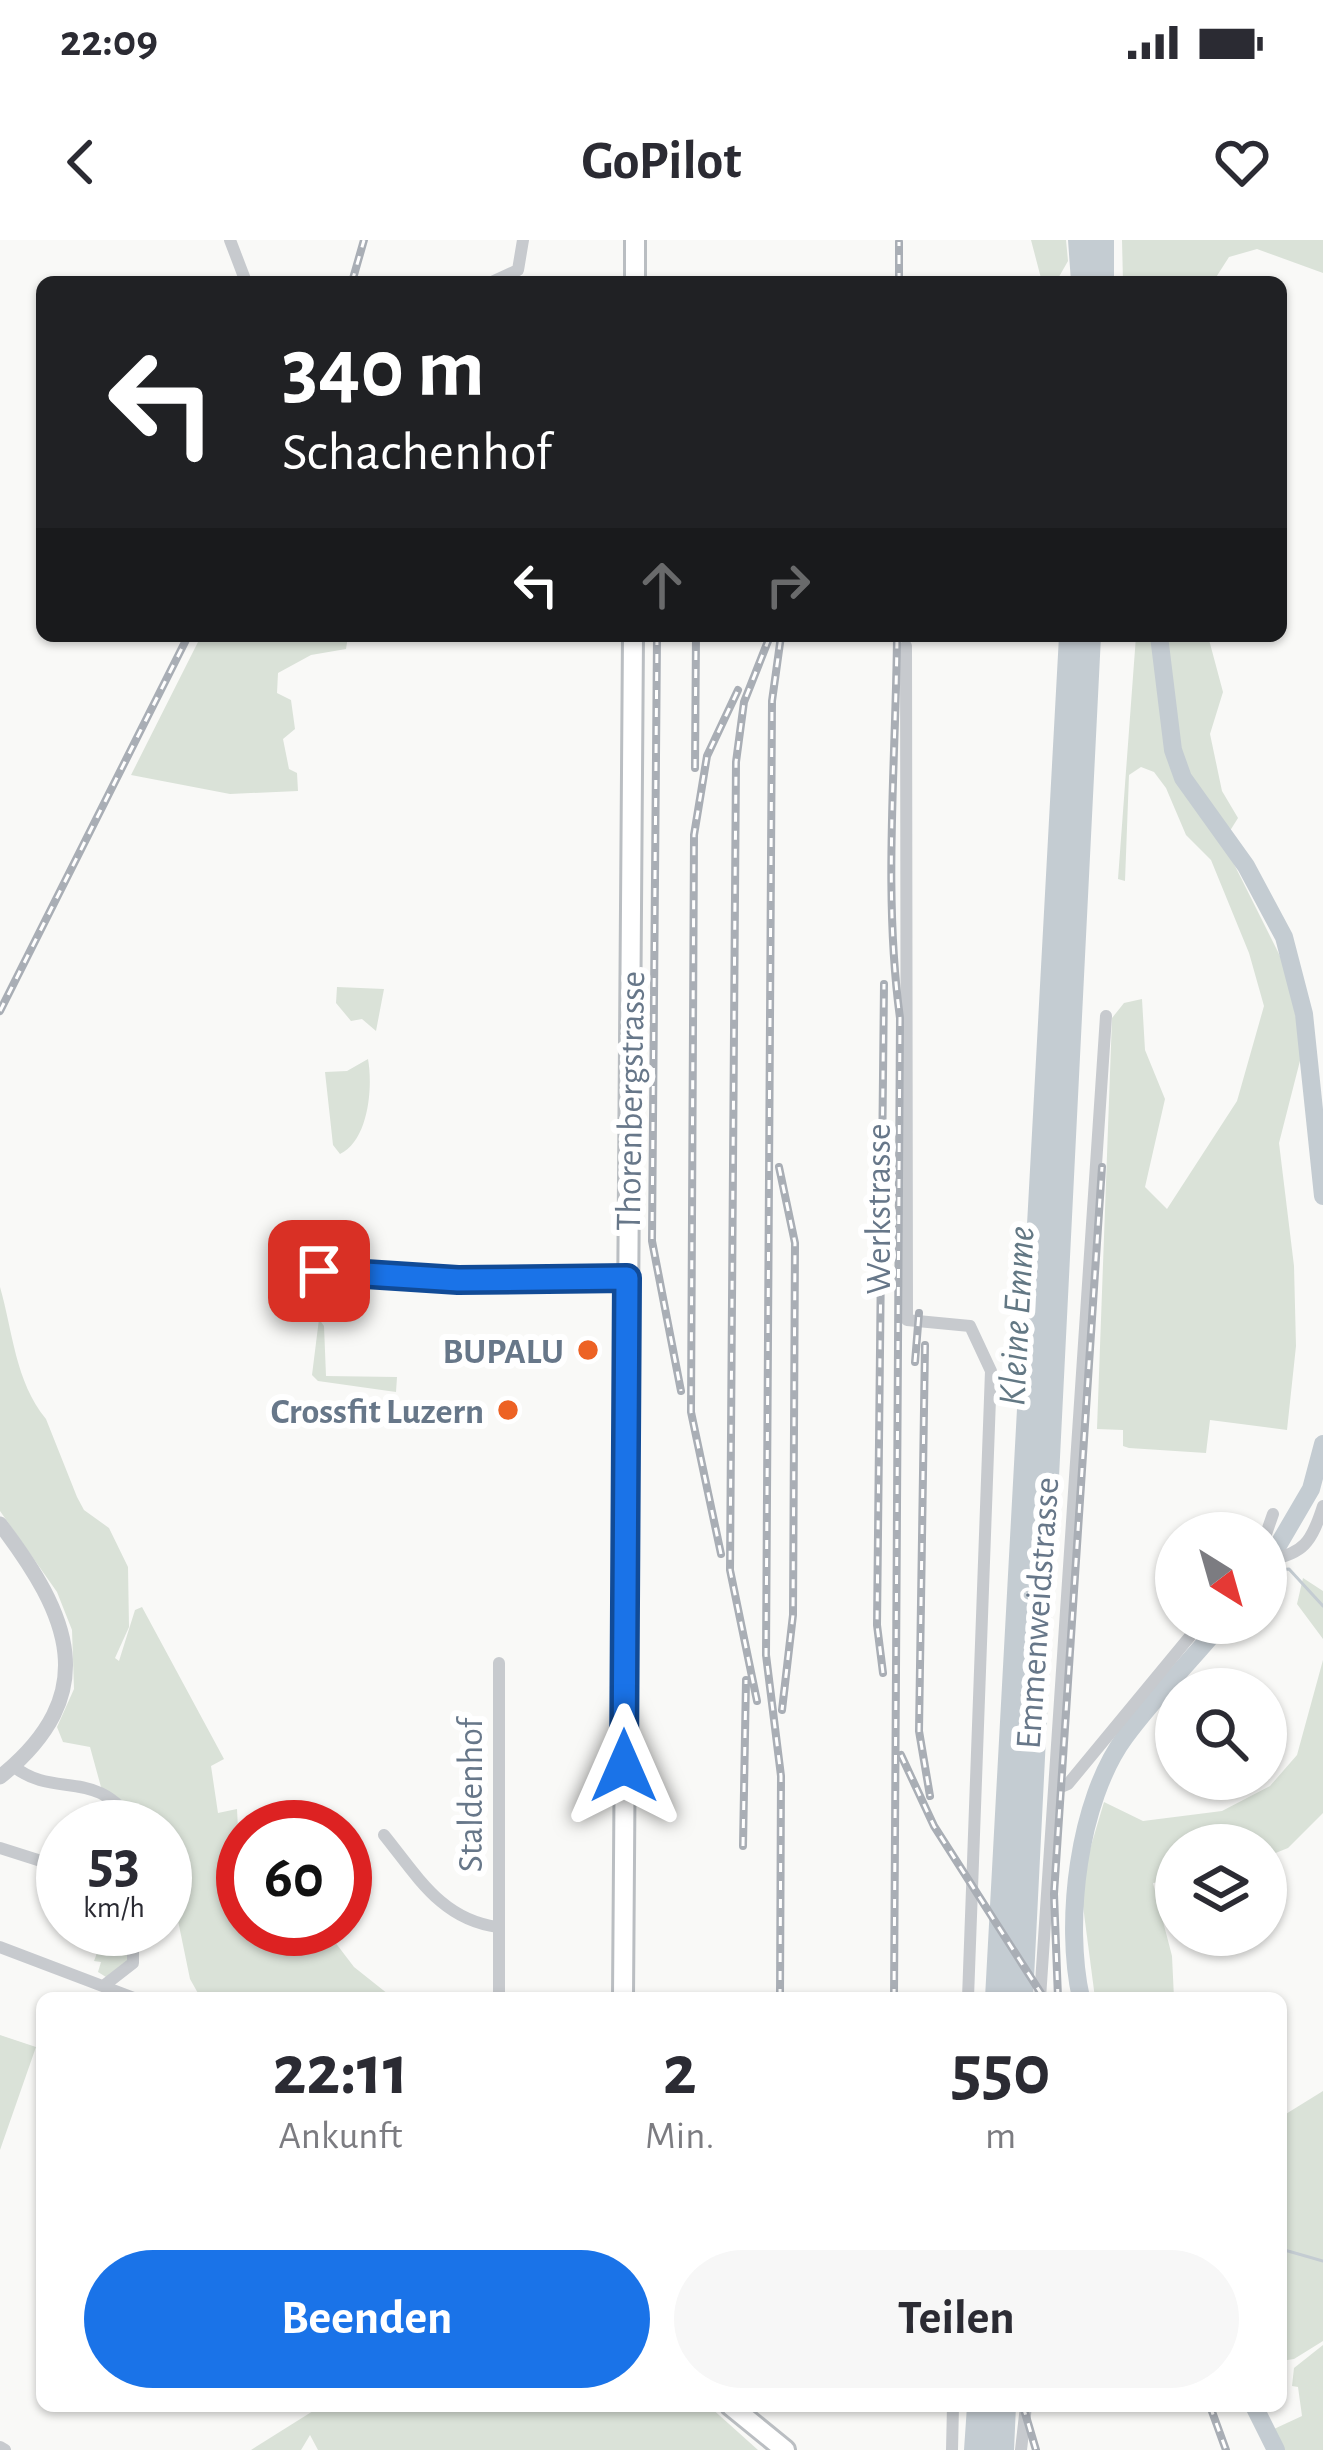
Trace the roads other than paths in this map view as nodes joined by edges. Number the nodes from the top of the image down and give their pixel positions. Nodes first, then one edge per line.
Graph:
1 (230, 240) edge
2 (523, 240) edge
3 (635, 240) edge
4 (244, 276) edge
5 (505, 276) edge
6 (634, 276) edge
7 (633, 642) edge
8 (906, 646) dead end
9 (1106, 1016) dead end
10 (319, 1271) dead end
11 (627, 1278) junction
12 (1323, 1506) edge
13 (0, 1524) edge
14 (1287, 1556) edge
15 (1184, 1644) edge
16 (500, 1663) dead end
17 (7, 1772) edge
18 (1054, 1790) junction
19 (109, 1800) edge
20 (385, 1835) dead end
21 (0, 1848) edge
22 (36, 1859) edge
23 (498, 1927) junction
24 (0, 1948) edge
25 (133, 1956) edge
26 (106, 1984) junction
27 (122, 1992) edge
28 (499, 1992) edge
29 (623, 1992) edge
30 (968, 1992) edge
31 (1040, 1992) edge
32 (738, 2412) edge
33 (953, 2412) edge
34 (1025, 2412) edge
35 (785, 2450) edge
36 (952, 2450) edge
37 (1022, 2450) edge

1 - 4 street
2 - 5 street
3 - 6 main road
7 - 11 main road, Thorenbergstrasse
8 - 30 street, Werkstrasse
9 - 18 street, Emmenweidstrasse
10 - 11 street
11 - 29 main road, Thorenbergstrasse
12 - 14 street
13 - 17 street
15 - 18 street
16 - 23 street, Staldenhof
17 - 19 street
18 - 31 street, Emmenweidstrasse
20 - 23 street, Staldenhof
21 - 22 street
23 - 28 street, Staldenhof
24 - 26 street
25 - 26 street
26 - 27 street
32 - 35 main road
33 - 36 street
34 - 37 street

